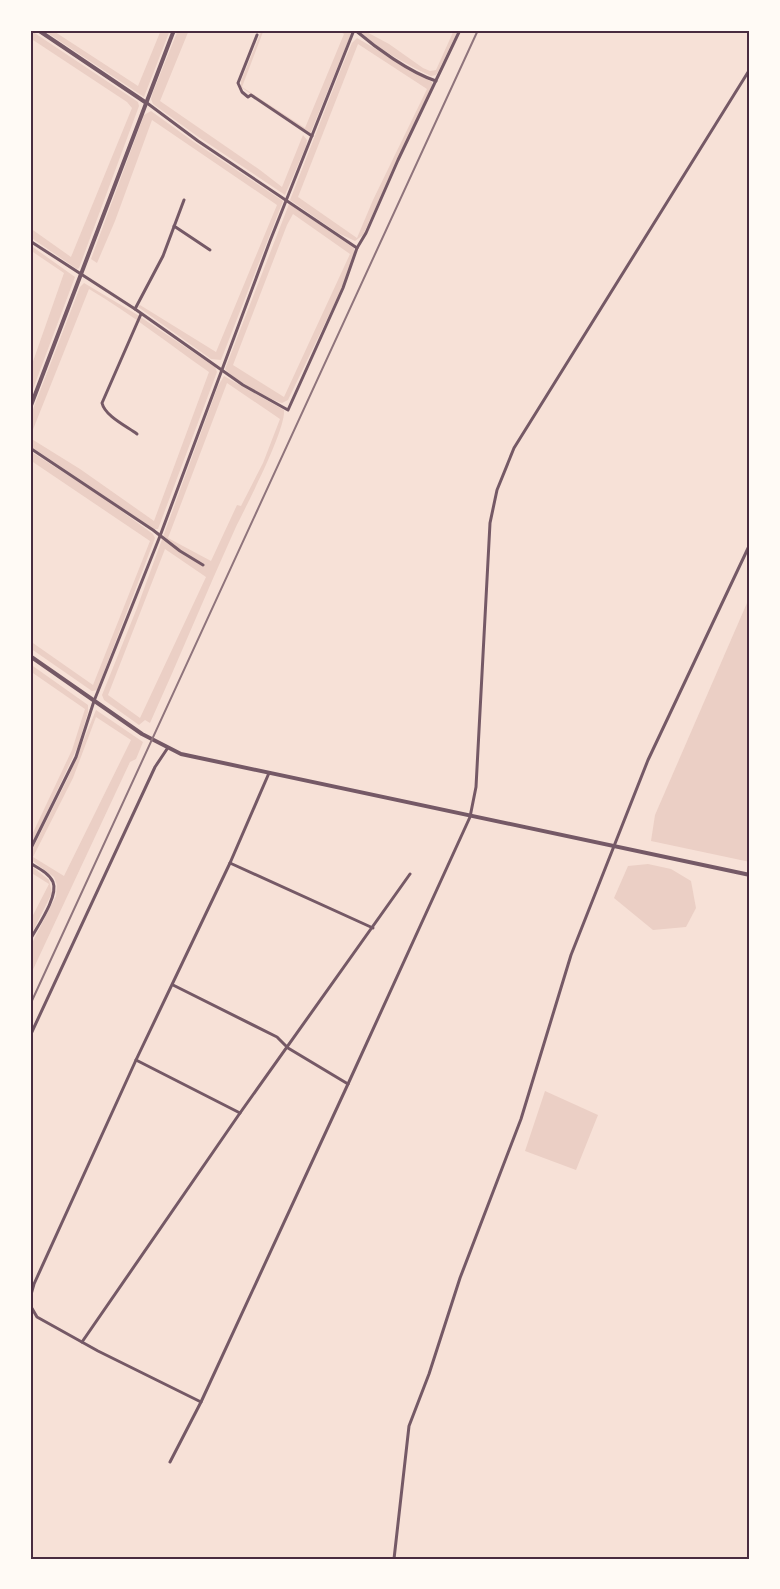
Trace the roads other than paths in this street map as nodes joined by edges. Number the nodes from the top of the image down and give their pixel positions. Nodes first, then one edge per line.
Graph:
1 (38, 30) edge
2 (174, 30) edge
3 (355, 30) edge
4 (460, 30) edge
5 (257, 34) dead end
6 (750, 69) edge
7 (436, 81) junction
8 (145, 102) junction
9 (312, 136) junction
10 (183, 200) dead end
11 (287, 201) junction
12 (174, 226) junction
13 (30, 241) edge
14 (357, 248) junction
15 (210, 249) dead end
16 (80, 274) junction
17 (135, 309) junction
18 (141, 314) junction
19 (221, 370) junction
20 (30, 408) edge
21 (137, 434) dead end
22 (30, 448) edge
23 (160, 536) junction
24 (750, 544) edge
25 (203, 565) dead end
26 (30, 656) edge
27 (94, 701) junction
28 (167, 749) junction
29 (269, 773) junction
30 (470, 817) junction
31 (613, 847) junction
32 (30, 850) edge
33 (30, 863) edge
34 (230, 863) junction
35 (410, 874) dead end
36 (750, 875) edge
37 (373, 928) junction
38 (30, 940) edge
39 (172, 985) junction
40 (30, 1036) edge
41 (288, 1048) junction
42 (136, 1060) junction
43 (348, 1084) junction
44 (240, 1113) junction
45 (32, 1283) edge
46 (30, 1298) edge
47 (30, 1305) edge
48 (82, 1342) junction
49 (201, 1402) junction
50 (170, 1462) dead end
51 (394, 1559) edge

1 - 8 street
2 - 8 street
3 - 7 street
3 - 9 street
4 - 7 street
5 - 9 street
6 - 30 street
7 - 14 street
8 - 11 street
8 - 16 street
9 - 11 street
10 - 12 street
11 - 14 street
11 - 19 street
12 - 15 street
12 - 17 street
13 - 16 street
14 - 19 street
16 - 17 street
16 - 20 street
17 - 18 street
18 - 19 street
18 - 21 street
19 - 23 street
22 - 23 street
23 - 25 street
23 - 27 street
24 - 31 street
26 - 27 street
27 - 28 street
27 - 32 street
28 - 29 street
28 - 40 street
29 - 30 street
29 - 34 street
30 - 31 street
30 - 43 street
31 - 36 street
31 - 51 street
33 - 38 street
34 - 37 street
34 - 39 street
35 - 37 street
37 - 41 street
39 - 41 street
39 - 42 street
41 - 43 street
41 - 44 street
42 - 44 street
42 - 45 street
43 - 49 street
44 - 48 street
45 - 46 street
47 - 48 street
48 - 49 street
49 - 50 street

